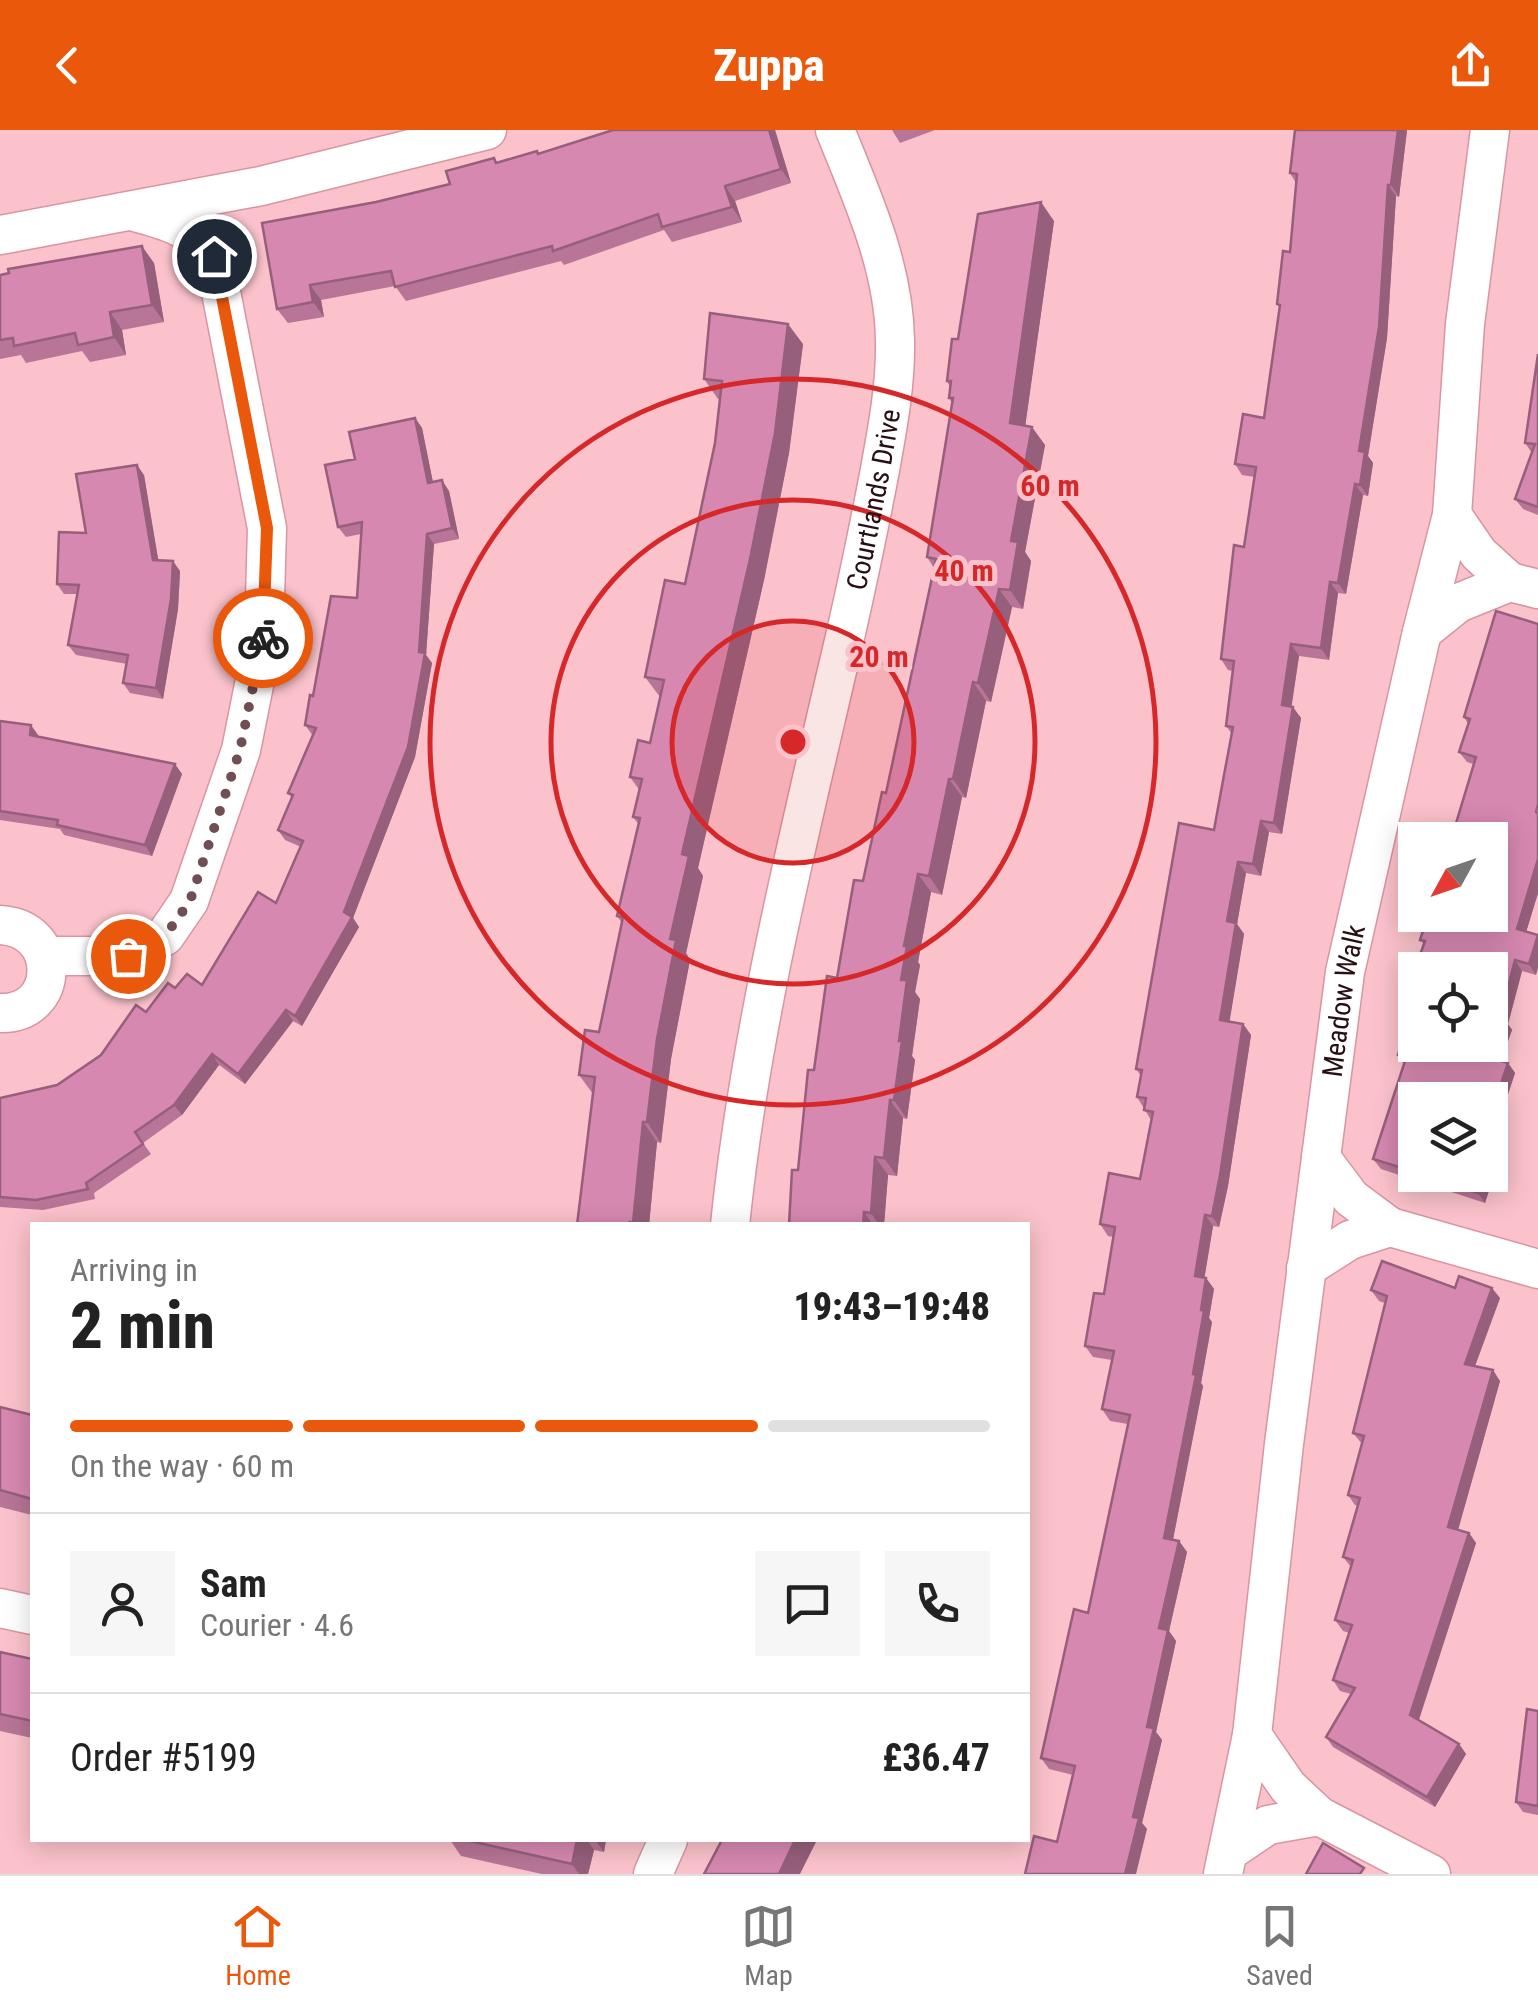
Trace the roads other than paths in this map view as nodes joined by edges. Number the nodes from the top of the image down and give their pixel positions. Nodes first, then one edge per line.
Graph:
1 (487, 130) edge
2 (835, 130) edge
3 (1490, 130) edge
4 (261, 186) junction
5 (132, 211) junction
6 (0, 235) edge
7 (214, 256) junction
8 (1452, 516) junction
9 (1524, 586) edge
10 (1422, 632) junction
11 (0, 926) edge
12 (45, 956) junction
13 (0, 1013) edge
14 (1320, 1158) junction
15 (730, 1222) edge
16 (1390, 1228) junction
17 (1306, 1268) junction
18 (1538, 1269) edge
19 (0, 1608) edge
20 (30, 1615) edge
21 (1252, 1735) junction
22 (1319, 1816) junction
23 (1225, 1863) edge
24 (1432, 1874) edge

1 - 4 street
2 - 15 street, Courtlands Drive
3 - 8 street, Meadow Walk
4 - 5 street
4 - 7 street
5 - 6 street
5 - 7 street
7 - 12 street
8 - 9 street
8 - 10 street, Meadow Walk
9 - 10 street
10 - 14 street, Meadow Walk
11 - 12 street
12 - 13 street
14 - 16 street
14 - 17 street, Meadow Walk
16 - 17 street
16 - 18 street
17 - 21 street, Meadow Walk
19 - 20 street
21 - 22 street
21 - 23 street, Meadow Walk
22 - 23 street
22 - 24 street

